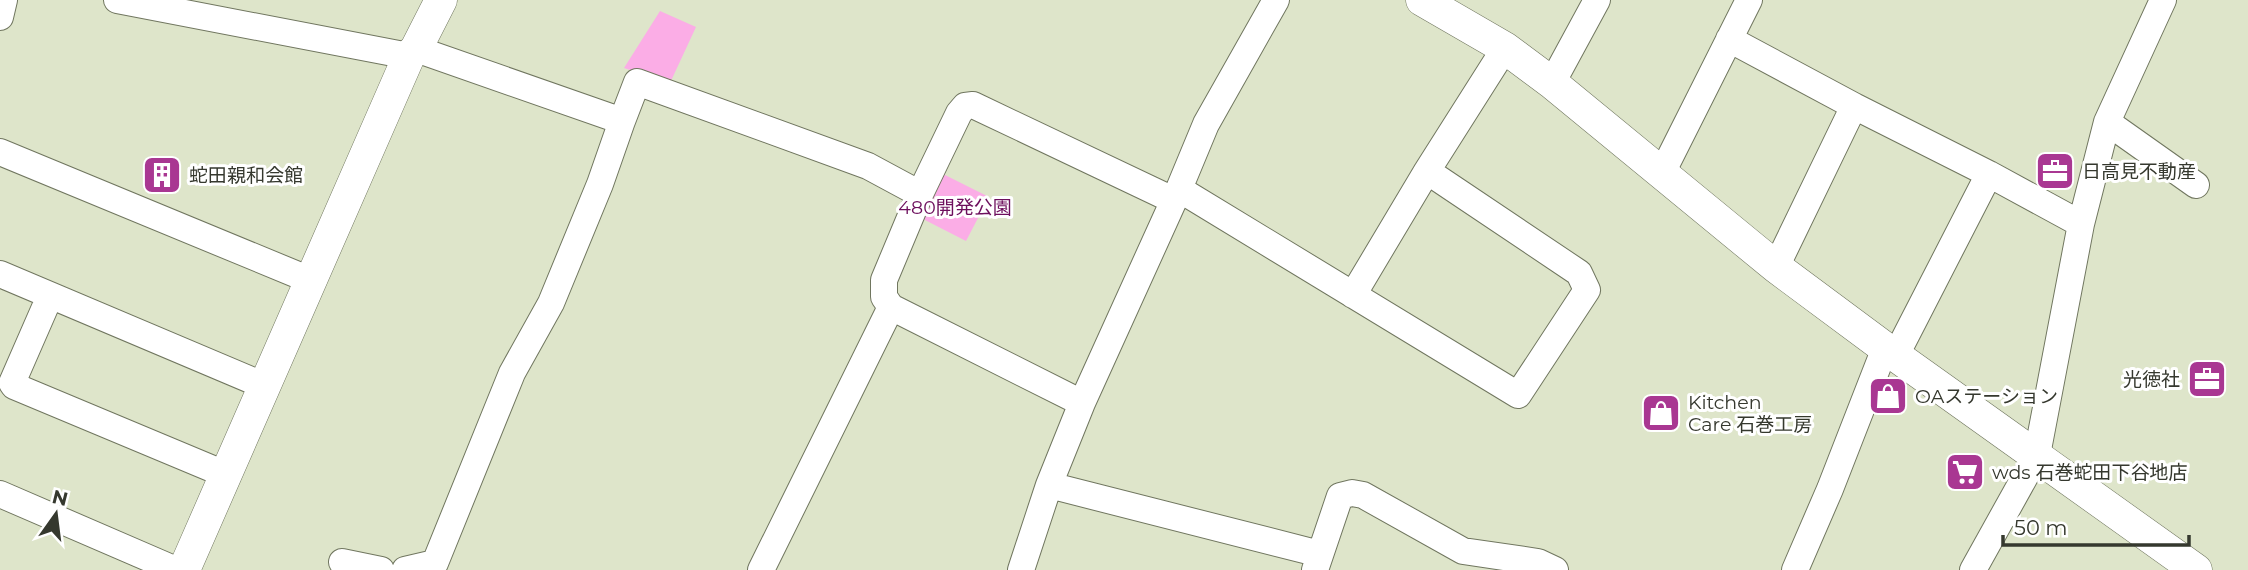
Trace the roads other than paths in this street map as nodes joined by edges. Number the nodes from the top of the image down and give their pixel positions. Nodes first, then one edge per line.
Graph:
1 (4, 0) edge
2 (117, 0) edge
3 (442, 0) edge
4 (1276, 0) edge
5 (1422, 0) edge
6 (1597, 0) edge
7 (1749, 0) edge
8 (2163, 0) edge
9 (0, 17) edge
10 (1729, 39) junction
11 (1505, 48) junction
12 (412, 52) junction
13 (1552, 83) junction
14 (1854, 106) junction
15 (622, 121) junction
16 (2107, 122) junction
17 (0, 152) edge
18 (1427, 171) junction
19 (1662, 173) junction
20 (1989, 174) junction
21 (2196, 185) dead end
22 (920, 194) junction
23 (1176, 195) junction
24 (2081, 224) junction
25 (1776, 267) junction
26 (0, 274) edge
27 (310, 280) junction
28 (1353, 295) junction
29 (50, 296) junction
30 (891, 307) junction
31 (1891, 351) junction
32 (265, 386) junction
33 (1082, 404) junction
34 (2037, 455) junction
35 (227, 475) junction
36 (1049, 485) junction
37 (0, 494) edge
38 (1459, 561) edge
39 (342, 562) dead end
40 (1318, 562) edge
41 (176, 570) edge
42 (184, 570) edge
43 (381, 570) edge
44 (405, 570) edge
45 (761, 570) edge
46 (1021, 570) edge
47 (1555, 570) edge
48 (1795, 570) edge
49 (1973, 570) edge
50 (2196, 570) edge

1 - 9 street
2 - 12 street
3 - 12 street
4 - 23 street
5 - 11 street
6 - 13 street
7 - 10 street
8 - 16 street
10 - 14 street
10 - 19 street
11 - 13 street
11 - 18 street
12 - 15 street
12 - 27 street
13 - 19 street
14 - 20 street
14 - 25 street
15 - 22 street
15 - 44 street
16 - 21 street
16 - 24 street
17 - 27 street
18 - 28 street
18 - 28 street
19 - 25 street
20 - 24 street
20 - 31 street
22 - 23 street
22 - 30 street
23 - 28 street
23 - 33 street
24 - 34 street
25 - 31 street
26 - 29 street
27 - 32 street
29 - 32 street
29 - 35 street
30 - 33 street
30 - 45 street
31 - 34 street
31 - 48 street
32 - 35 street
33 - 36 street
34 - 49 street
34 - 50 street
35 - 42 street
36 - 40 street
36 - 46 street
37 - 41 street
38 - 40 street
38 - 47 street
39 - 43 street

